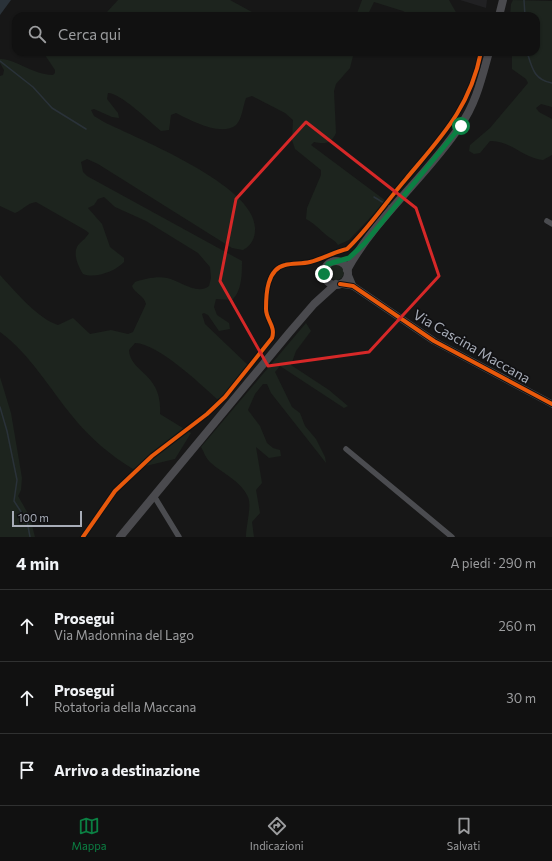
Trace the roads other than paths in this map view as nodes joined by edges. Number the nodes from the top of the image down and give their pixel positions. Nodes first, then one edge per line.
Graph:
1 (498, 0) edge
2 (503, 0) edge
3 (496, 12) edge
4 (500, 12) edge
5 (488, 56) edge
6 (547, 221) dead end
7 (552, 224) edge
8 (364, 244) junction
9 (339, 261) junction
10 (347, 272) junction
11 (325, 278) junction
12 (338, 284) junction
13 (353, 286) junction
14 (314, 304) junction
15 (552, 404) edge
16 (346, 449) dead end
17 (154, 496) junction
18 (120, 537) edge
19 (179, 537) edge
20 (452, 537) edge

1 - 3 main road
2 - 4 main road
5 - 8 main road
6 - 7 street
8 - 9 main road
8 - 10 main road
9 - 10 main road
9 - 11 main road
10 - 12 main road
10 - 13 street
11 - 12 main road
11 - 14 main road
12 - 13 street, Via Cascina Maccana
12 - 14 main road
13 - 15 street, Via Cascina Maccana
14 - 17 main road
16 - 20 street
17 - 18 main road
17 - 19 street

